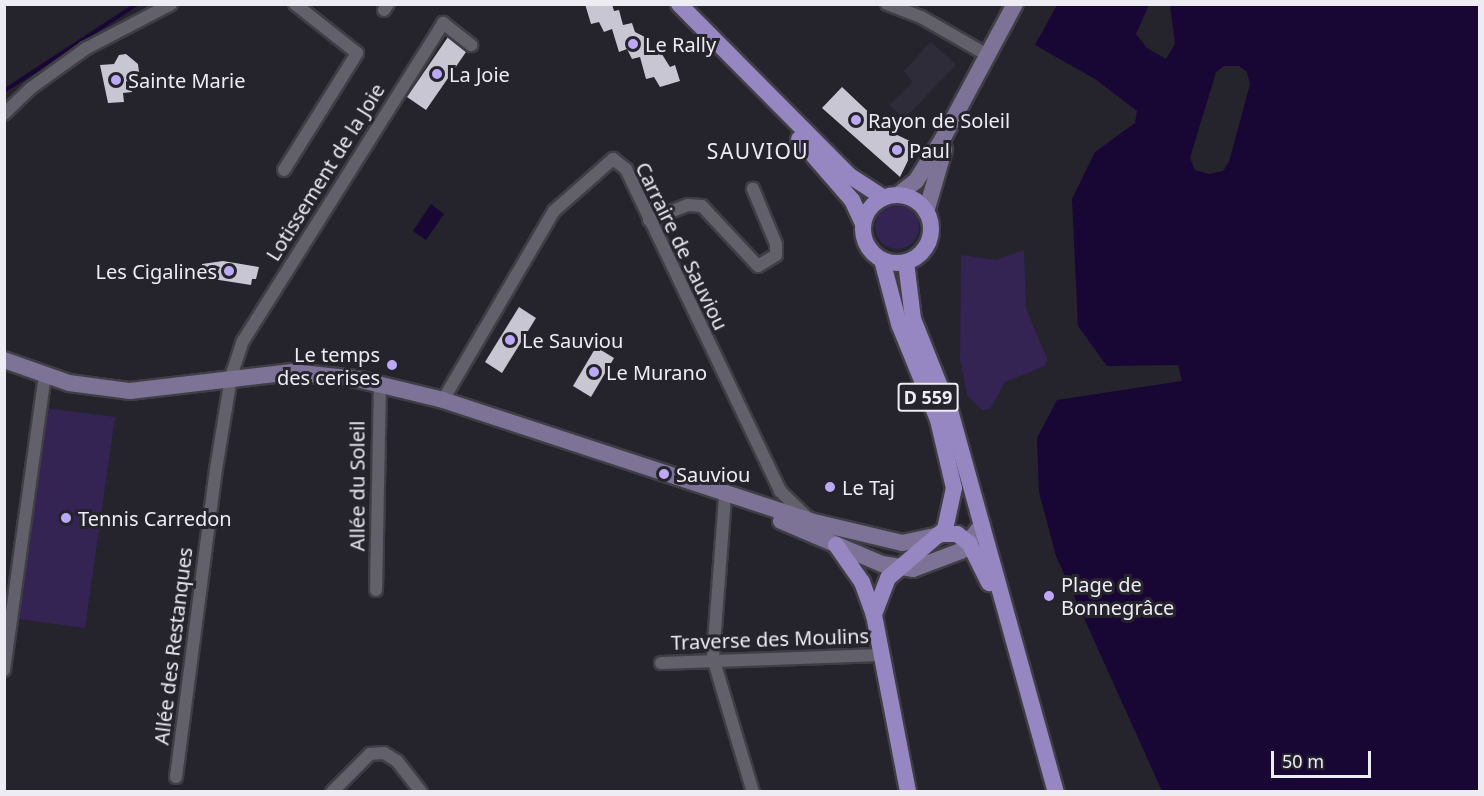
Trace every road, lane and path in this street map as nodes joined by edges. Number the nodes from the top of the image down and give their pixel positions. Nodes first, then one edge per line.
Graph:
1 (171, 4) edge
2 (295, 4) edge
3 (679, 4) edge
4 (887, 4) edge
5 (1015, 4) edge
6 (471, 45) dead end
7 (989, 56) junction
8 (741, 67) junction
9 (963, 102) junction
10 (4, 114) edge
11 (284, 170) dead end
12 (753, 189) dead end
13 (891, 196) junction
14 (926, 212) junction
15 (649, 220) junction
16 (863, 224) junction
17 (882, 260) junction
18 (906, 262) junction
19 (4, 360) edge
20 (45, 376) junction
21 (231, 377) junction
22 (380, 383) junction
23 (443, 400) junction
24 (701, 486) junction
25 (780, 491) junction
26 (725, 497) junction
27 (763, 506) junction
28 (810, 521) junction
29 (982, 525) junction
30 (940, 534) junction
31 (969, 543) junction
32 (836, 545) junction
33 (896, 569) junction
34 (376, 590) dead end
35 (874, 615) junction
36 (881, 655) junction
37 (713, 658) junction
38 (1020, 658) junction
39 (661, 663) dead end
40 (4, 670) edge
41 (176, 777) dead end
42 (332, 792) edge
43 (421, 792) edge
44 (753, 792) edge
45 (908, 792) edge
46 (1056, 792) edge

1 - 10 street
2 - 11 street
3 - 8 main road
4 - 7 street
5 - 7 main road
6 - 21 street, Lotissement de la Joie
7 - 9 main road
8 - 13 main road
8 - 16 main road
9 - 13 main road
9 - 14 main road
12 - 15 street
13 - 14 main road
13 - 16 main road
14 - 18 main road
15 - 23 street, Carraire de Sauviou
15 - 25 street, Carraire de Sauviou
16 - 17 main road
17 - 18 main road
17 - 30 main road, D 559
18 - 29 main road, D 559
19 - 20 main road
20 - 21 main road
20 - 40 street
21 - 22 main road
21 - 41 street, Allée des Restanques
22 - 23 main road
22 - 34 street, Allée du Soleil
23 - 24 main road
24 - 26 main road
24 - 27 main road
25 - 27 street
25 - 28 street, Carraire de Sauviou
26 - 32 main road
26 - 37 street
27 - 28 main road
28 - 30 main road
29 - 31 main road
29 - 38 main road
30 - 31 main road
30 - 33 main road
31 - 33 main road
31 - 38 main road
32 - 33 main road
32 - 35 main road
33 - 35 main road
35 - 36 main road
36 - 37 street, Traverse des Moulins
36 - 45 main road
37 - 39 street, Traverse des Moulins
37 - 44 street
38 - 46 main road
42 - 43 street

